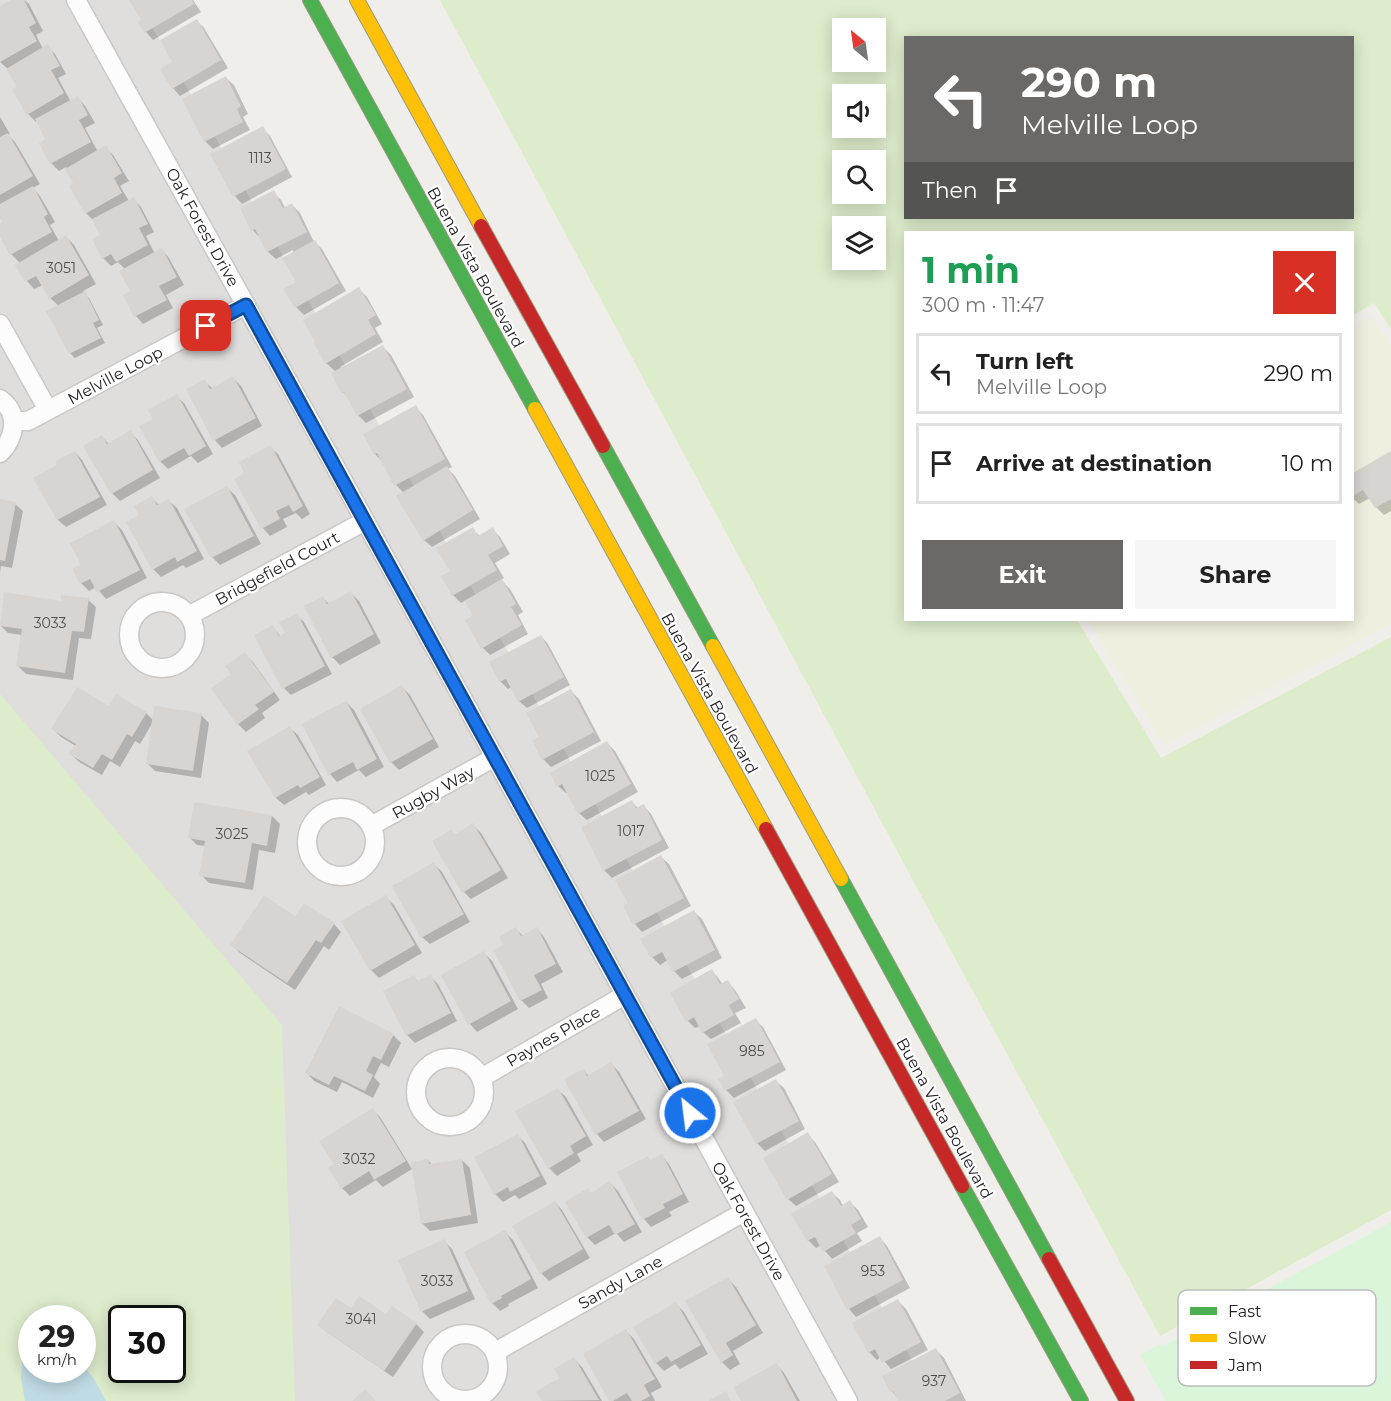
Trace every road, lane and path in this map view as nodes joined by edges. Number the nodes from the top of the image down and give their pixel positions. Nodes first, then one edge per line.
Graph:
1 (76, 0) edge
2 (310, 0) edge
3 (357, 0) edge
4 (246, 305) junction
5 (0, 324) edge
6 (0, 399) edge
7 (48, 410) junction
8 (13, 421) junction
9 (0, 453) edge
10 (365, 521) junction
11 (190, 615) dead end
12 (495, 757) junction
13 (371, 826) dead end
14 (626, 995) junction
15 (482, 1078) dead end
16 (744, 1212) junction
17 (495, 1352) dead end
18 (848, 1401) edge
19 (1081, 1401) edge
20 (1127, 1401) edge

1 - 4 street, Oak Forest Drive
2 - 19 main road, Buena Vista Boulevard
3 - 20 main road, Buena Vista Boulevard
4 - 7 street, Melville Loop
4 - 10 street, Oak Forest Drive
5 - 7 street, Melville Loop
6 - 8 street
7 - 8 street, Melville Loop
8 - 9 street
10 - 11 street, Bridgefield Court
10 - 12 street, Oak Forest Drive
12 - 13 street, Rugby Way
12 - 14 street, Oak Forest Drive
14 - 15 street, Paynes Place
14 - 16 street, Oak Forest Drive
16 - 17 street, Sandy Lane
16 - 18 street, Oak Forest Drive

